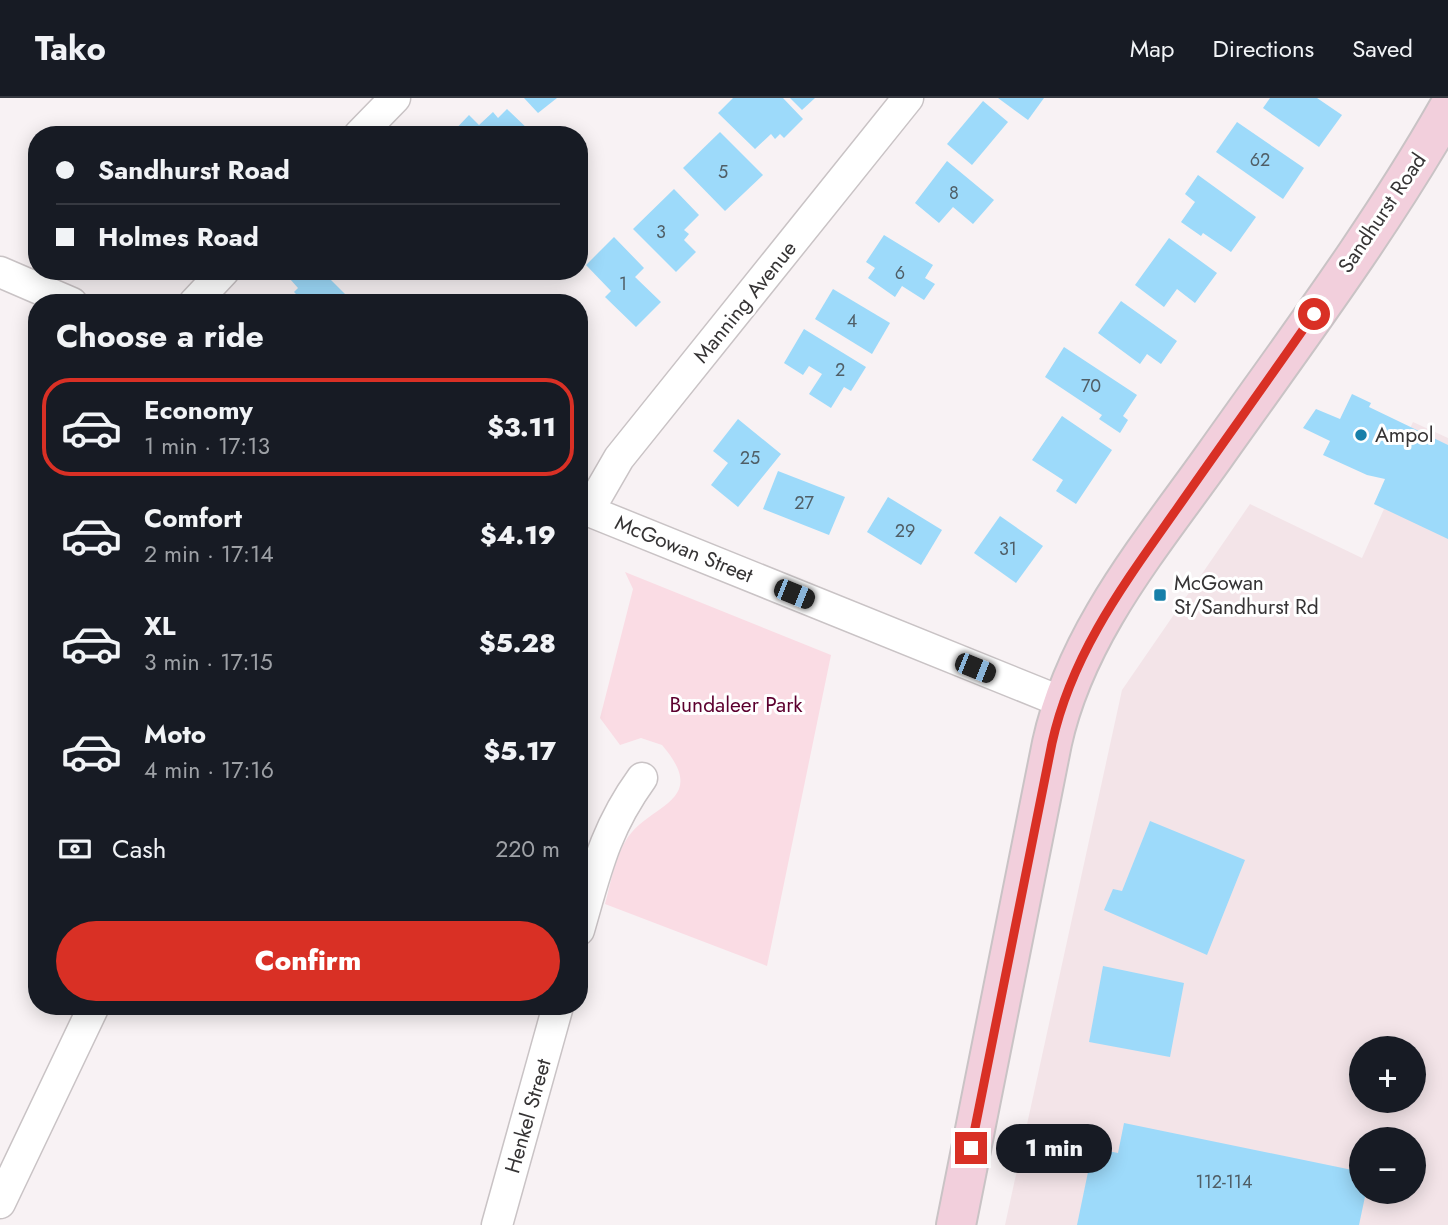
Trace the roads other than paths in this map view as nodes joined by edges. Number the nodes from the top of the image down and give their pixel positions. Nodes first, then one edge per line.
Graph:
1 (396, 98) edge
2 (908, 98) edge
3 (1448, 108) edge
4 (368, 126) edge
5 (0, 272) edge
6 (216, 280) edge
7 (51, 294) edge
8 (202, 294) edge
9 (588, 502) edge
10 (588, 510) edge
11 (1062, 702) junction
12 (642, 778) dead end
13 (588, 898) edge
14 (90, 1015) edge
15 (555, 1015) edge
16 (0, 1203) edge
17 (497, 1225) edge
18 (956, 1225) edge

1 - 4 street
2 - 9 street, Manning Avenue
3 - 11 main road, Sandhurst Road
5 - 7 street
6 - 8 street
10 - 11 street, McGowan Street
11 - 18 main road, Sandhurst Road
12 - 13 street
14 - 16 street
15 - 17 street, Henkel Street

